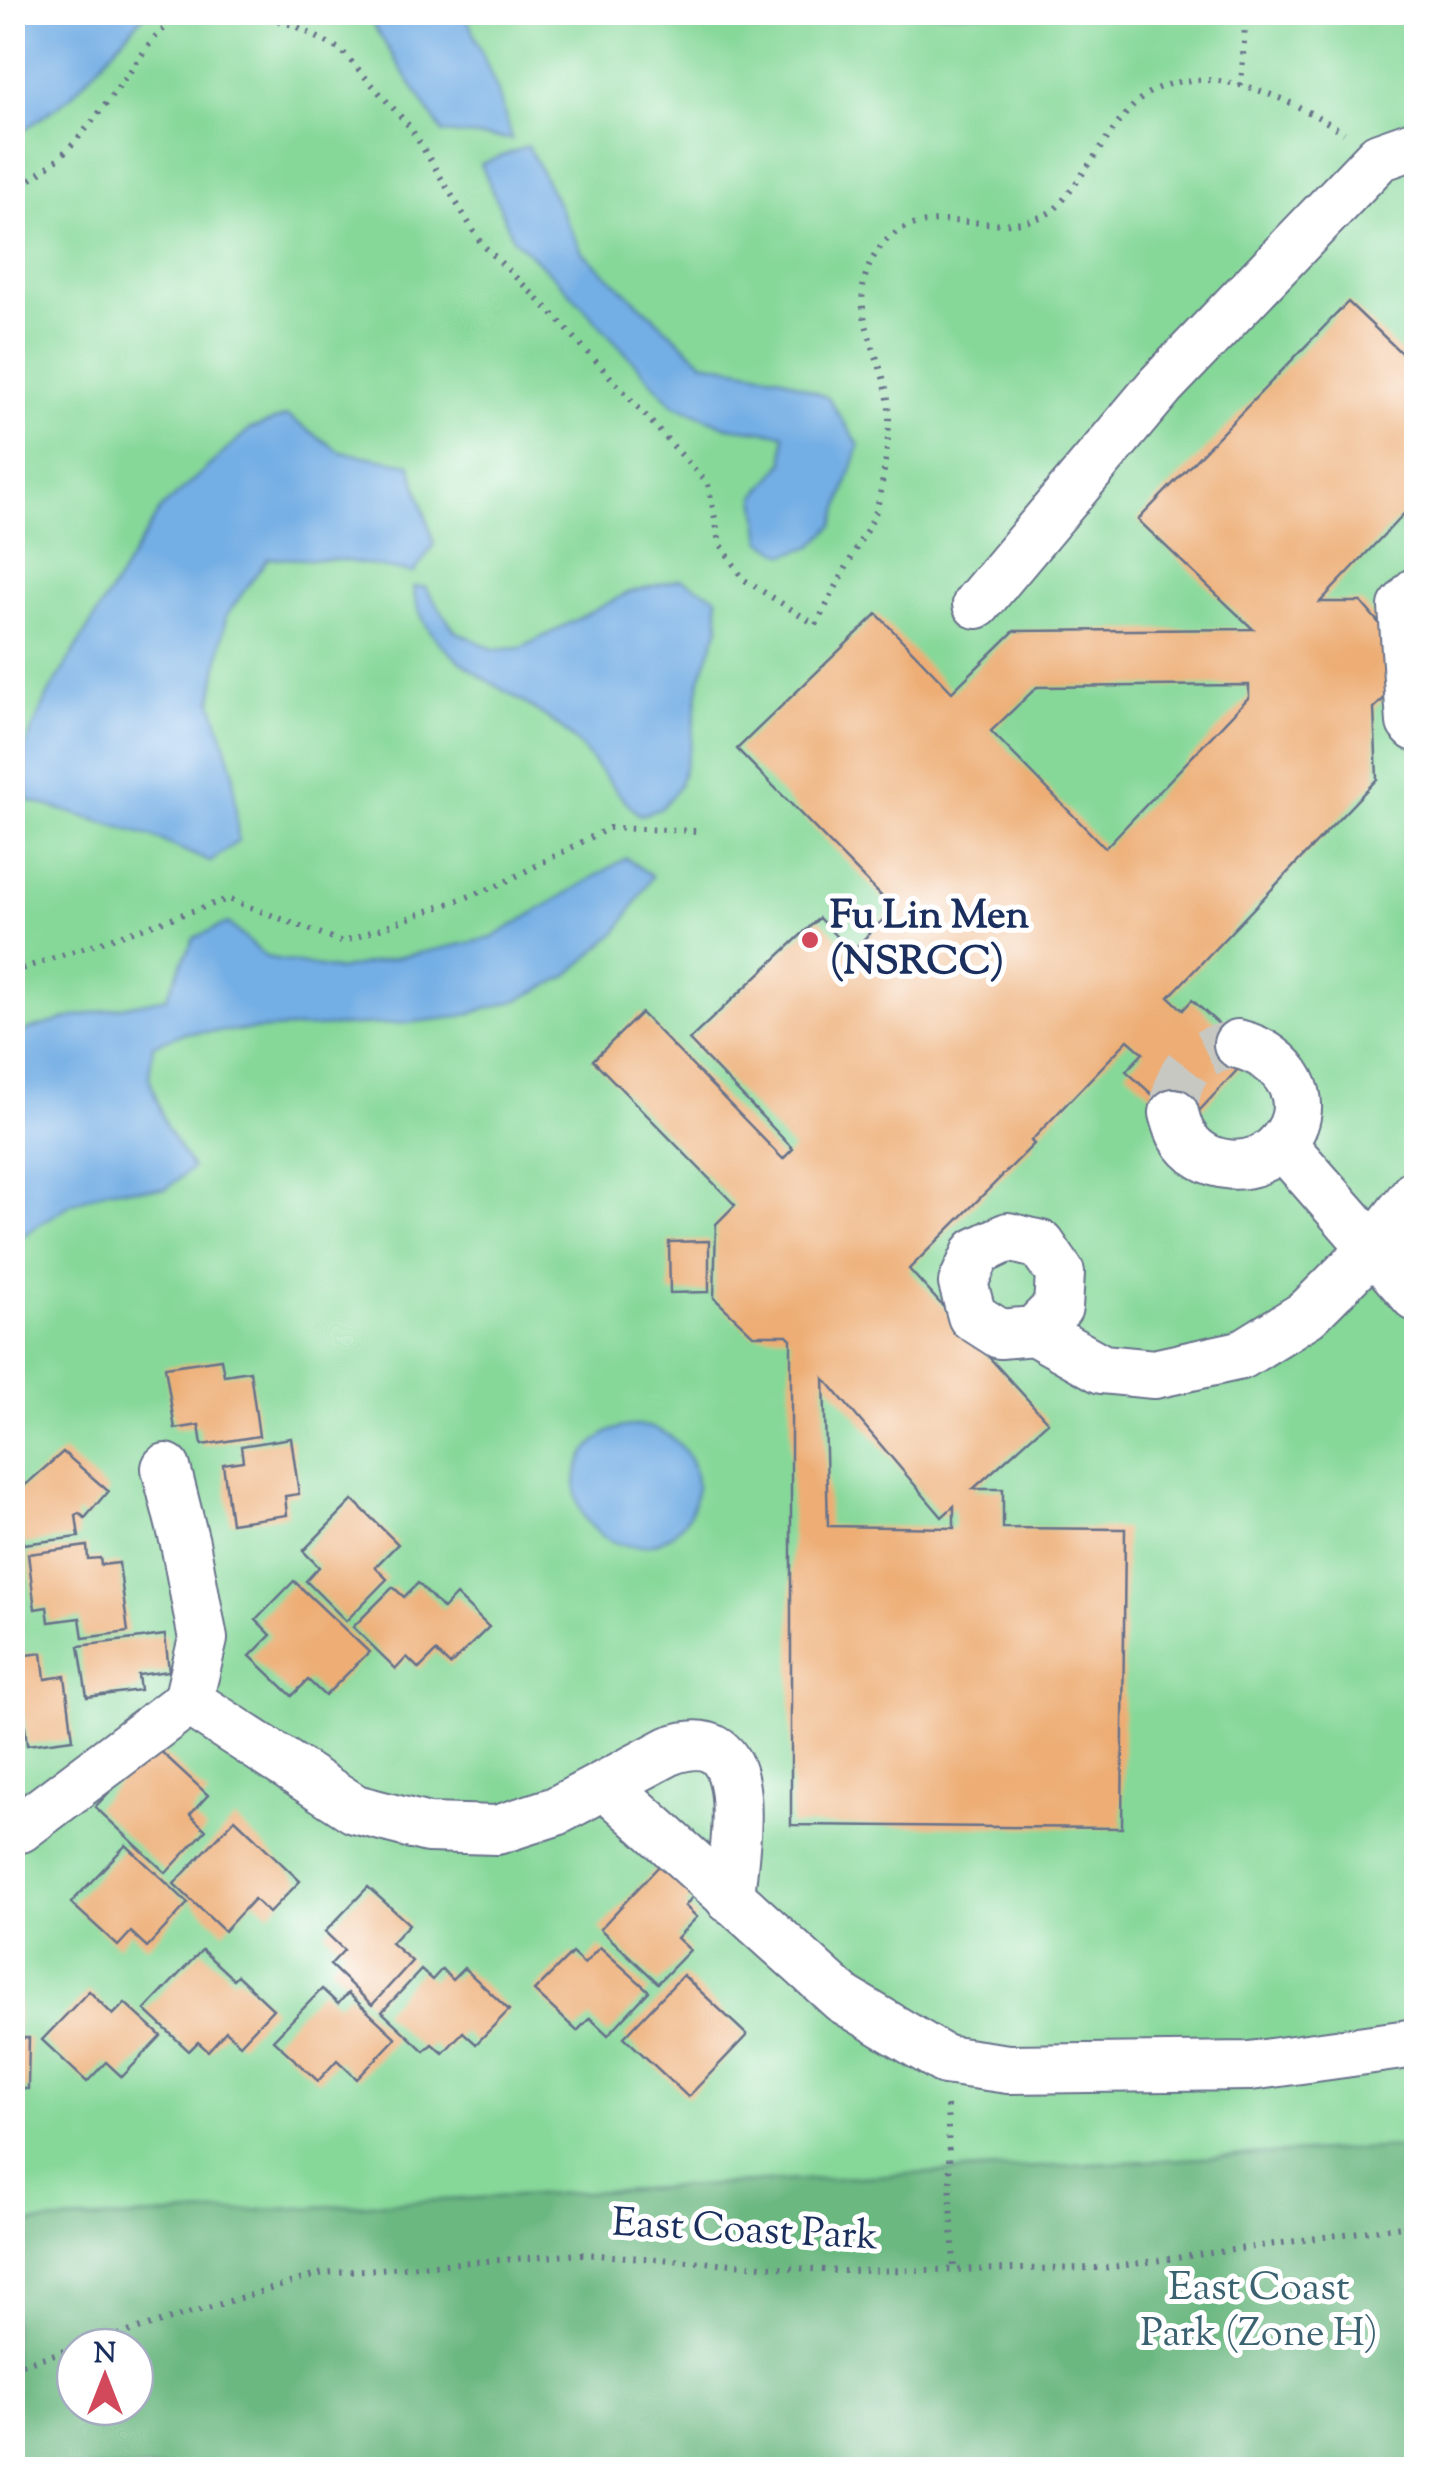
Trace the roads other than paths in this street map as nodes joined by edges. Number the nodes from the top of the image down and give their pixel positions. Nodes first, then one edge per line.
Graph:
1 (1398, 150) edge
2 (1416, 592) edge
3 (977, 604) dead end
4 (1416, 727) edge
5 (1238, 1044) dead end
6 (1174, 1113) dead end
7 (1282, 1144) junction
8 (1416, 1193) edge
9 (1373, 1248) junction
10 (1416, 1296) edge
11 (1034, 1331) dead end
12 (166, 1468) dead end
13 (188, 1700) junction
14 (607, 1786) junction
15 (12, 1828) edge
16 (730, 1899) junction
17 (1416, 2043) edge

1 - 3 lane
2 - 4 lane
5 - 7 lane
6 - 7 lane
7 - 9 lane
8 - 9 lane
9 - 10 lane
9 - 11 lane
12 - 13 lane
13 - 14 lane
13 - 15 lane
14 - 16 lane
14 - 16 lane
16 - 17 lane

